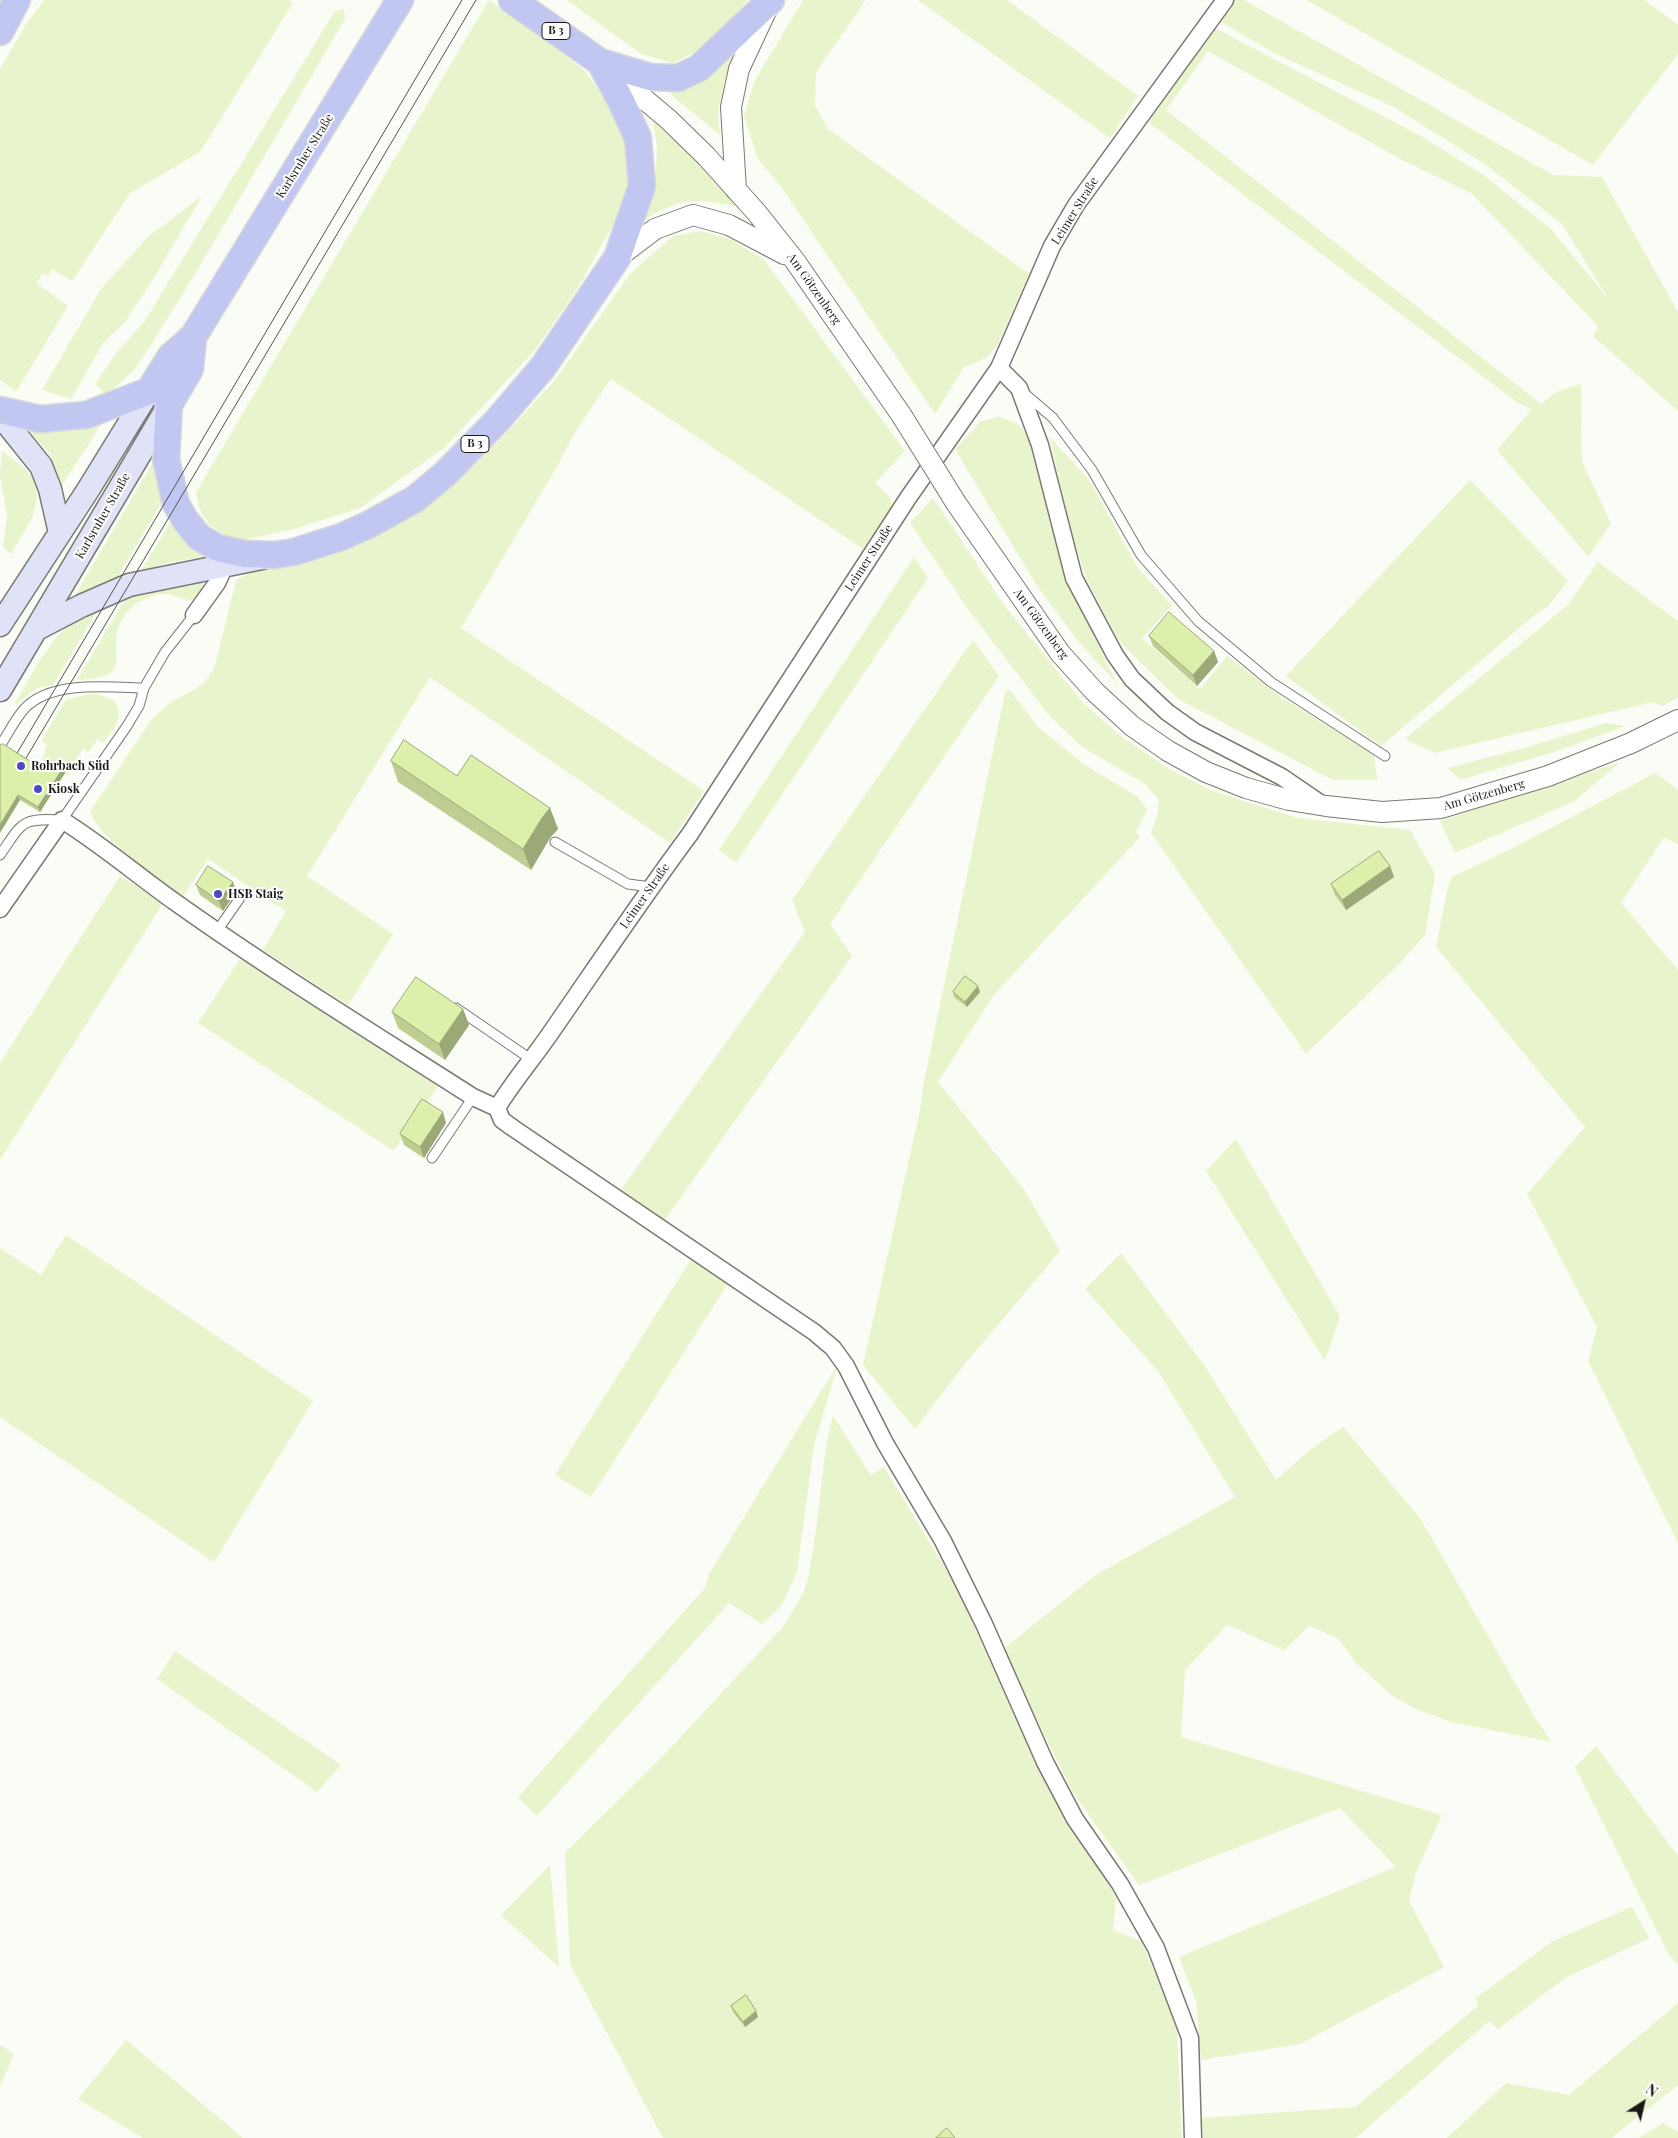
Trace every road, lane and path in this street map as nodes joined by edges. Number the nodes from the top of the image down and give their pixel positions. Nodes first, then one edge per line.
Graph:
1 (26, 0) edge
2 (400, 0) edge
3 (512, 0) edge
4 (1225, 0) edge
5 (770, 2) edge
6 (8, 18) edge
7 (600, 62) junction
8 (736, 190) junction
9 (617, 258) junction
10 (795, 261) junction
11 (999, 368) junction
12 (1018, 388) junction
13 (159, 398) junction
14 (0, 410) edge
15 (0, 416) edge
16 (60, 533) junction
17 (274, 556) junction
18 (225, 566) junction
19 (194, 615) joint
20 (0, 624) edge
21 (36, 630) junction
22 (144, 688) junction
23 (0, 690) edge
24 (1678, 720) edge
25 (0, 746) edge
26 (1385, 756) dead end
27 (1326, 806) junction
28 (62, 820) junction
29 (555, 842) dead end
30 (0, 855) edge
31 (651, 887) junction
32 (240, 898) dead end
33 (0, 909) edge
34 (217, 931) junction
35 (446, 1002) edge
36 (532, 1060) junction
37 (473, 1098) junction
38 (497, 1108) junction
39 (432, 1158) dead end
40 (1193, 2138) edge

1 - 6 main road
2 - 13 main road, Karlsruher Straße
3 - 7 main road, B 3
4 - 11 street, Leimer Straße
5 - 7 main road
5 - 8 street
7 - 8 street, Am Götzenberg
7 - 9 main road
8 - 10 street, Am Götzenberg
9 - 10 street
9 - 17 main road, B 3
10 - 27 street, Am Götzenberg, bridge
11 - 12 street
11 - 31 street, Leimer Straße
12 - 26 lane
12 - 27 street
13 - 14 main road
13 - 16 main road, Karlsruher Straße
13 - 17 main road
13 - 21 main road, Karlsruher Straße
15 - 16 main road
16 - 20 main road, Karlsruher Straße
17 - 18 main road
18 - 19 street
18 - 21 main road
19 - 22 lane
21 - 23 main road, Karlsruher Straße
22 - 25 lane
22 - 28 lane
24 - 27 street, Am Götzenberg
28 - 30 lane
28 - 33 street
28 - 34 street
29 - 31 lane
31 - 36 street, Leimer Straße
32 - 34 lane
34 - 37 street
35 - 36 lane
36 - 38 street, Leimer Straße
37 - 38 street
37 - 39 lane
38 - 40 street

